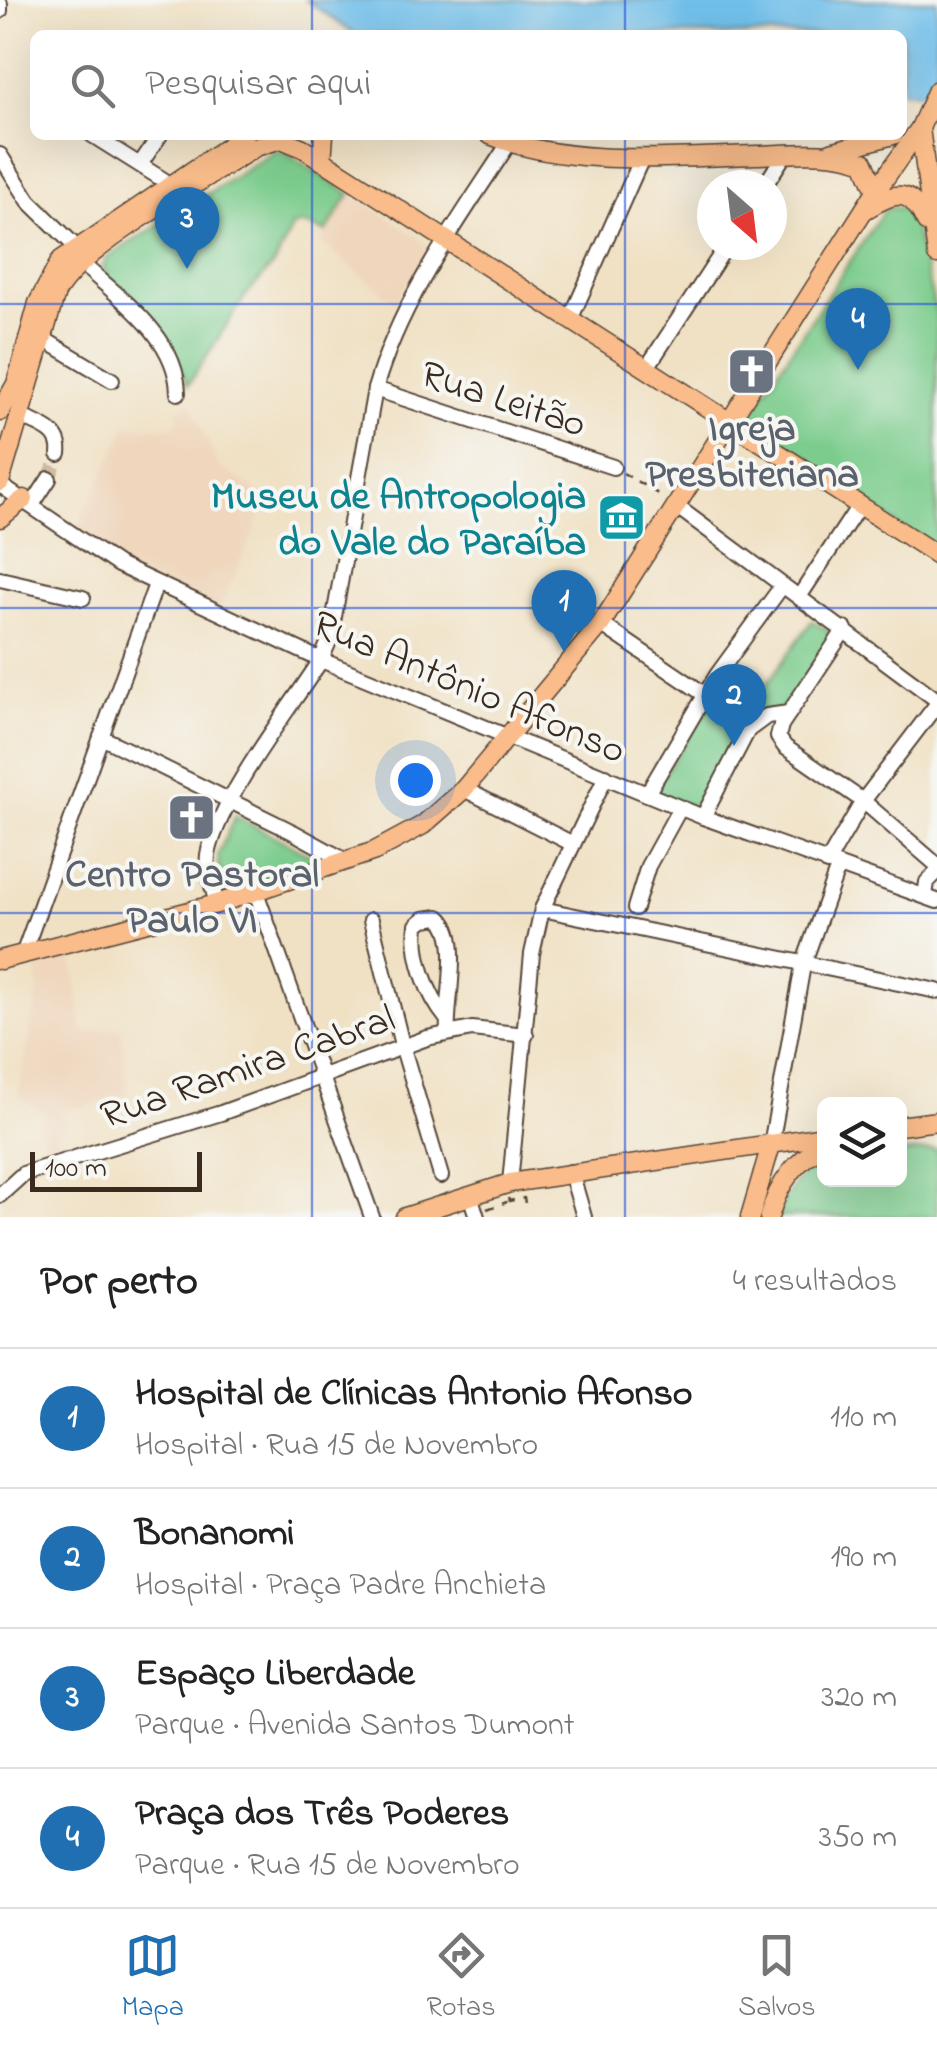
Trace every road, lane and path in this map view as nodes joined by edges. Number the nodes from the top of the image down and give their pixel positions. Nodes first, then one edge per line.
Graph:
1 (933, 98) edge
2 (920, 130) edge
3 (101, 140) edge
4 (157, 140) edge
5 (237, 140) edge
6 (324, 140) edge
7 (502, 140) edge
8 (875, 140) edge
9 (509, 143) junction
10 (0, 154) edge
11 (786, 154) junction
12 (824, 154) junction
13 (642, 158) junction
14 (322, 161) junction
15 (142, 163) junction
16 (775, 170) edge
17 (170, 184) junction
18 (876, 191) junction
19 (865, 210) junction
20 (446, 239) junction
21 (935, 246) edge
22 (78, 254) junction
23 (716, 260) edge
24 (570, 320) junction
25 (45, 340) junction
26 (646, 370) junction
27 (112, 380) dead end
28 (375, 389) junction
29 (178, 393) dead end
30 (0, 412) edge
31 (20, 416) junction
32 (730, 425) junction
33 (3, 445) edge
34 (59, 454) dead end
35 (613, 466) joint
36 (48, 479) tunnel mouth
37 (0, 483) edge
38 (28, 502) junction
39 (860, 504) junction
40 (676, 506) junction
41 (0, 518) edge
42 (937, 555) edge
43 (0, 580) edge
44 (156, 584) junction
45 (782, 586) junction
46 (83, 598) dead end
47 (799, 598) junction
48 (602, 624) junction
49 (846, 629) junction
50 (321, 660) junction
51 (704, 694) junction
52 (937, 702) edge
53 (789, 712) junction
54 (507, 734) junction
55 (101, 737) junction
56 (606, 776) junction
57 (464, 788) junction
58 (647, 794) junction
59 (230, 800) junction
60 (863, 800) junction
61 (680, 808) junction
62 (702, 818) junction
63 (572, 844) junction
64 (346, 861) junction
65 (832, 865) junction
66 (937, 865) edge
67 (937, 872) edge
68 (256, 892) junction
69 (931, 899) edge
70 (217, 904) junction
71 (635, 908) dead end
72 (542, 910) junction
73 (371, 920) dead end
74 (24, 952) junction
75 (0, 960) edge
76 (803, 965) junction
77 (937, 992) edge
78 (447, 1026) junction
79 (526, 1035) junction
80 (402, 1045) junction
81 (322, 1074) junction
82 (937, 1121) edge
83 (907, 1125) edge
84 (817, 1137) edge
85 (771, 1144) junction
86 (817, 1151) edge
87 (571, 1172) junction
88 (441, 1176) dead end
89 (510, 1192) junction
90 (0, 1195) edge
91 (474, 1208) edge
92 (372, 1217) edge
93 (405, 1217) edge
94 (584, 1217) edge
95 (750, 1217) edge
96 (769, 1217) edge

1 - 2 main road
2 - 18 main road
2 - 21 main road
3 - 15 street
4 - 15 street
5 - 17 main road
6 - 14 main road
7 - 9 main road
8 - 12 main road
9 - 13 main road
9 - 20 street
10 - 22 street
11 - 12 main road
11 - 13 main road
11 - 16 street
12 - 18 main road
13 - 24 street
14 - 20 main road
14 - 22 main road
15 - 17 street
17 - 22 main road
18 - 19 main road
19 - 21 main road
19 - 32 main road
20 - 24 main road
20 - 28 street
22 - 25 main road
22 - 29 street
22 - 30 main road
23 - 26 street
24 - 26 main road
25 - 27 street
25 - 31 main road
26 - 32 main road
28 - 35 street, Rua Leitão
28 - 50 street
31 - 33 main road
31 - 34 street
32 - 39 main road
32 - 40 main road
33 - 37 main road
35 - 40 path
36 - 38 street
37 - 38 street, Rua Antônio Afonso
38 - 41 main road
38 - 44 street, Rua Antônio Afonso
39 - 42 main road
39 - 47 street
40 - 45 street
40 - 48 main road
43 - 46 street
44 - 50 street, Rua Antônio Afonso
44 - 55 street
45 - 47 street
45 - 51 street
47 - 49 street
48 - 51 street
48 - 54 main road
49 - 52 street
49 - 53 street
50 - 54 street, Rua Antônio Afonso
50 - 59 street
51 - 58 street
52 - 60 street
53 - 60 street
53 - 62 street
54 - 56 street, Rua Antônio Afonso
54 - 57 main road
55 - 59 street
55 - 74 street
56 - 58 street, Rua Antônio Afonso
56 - 63 street
57 - 63 street
57 - 64 main road
58 - 61 street, Rua Antônio Afonso
59 - 64 street
59 - 70 street
60 - 65 street
60 - 66 street
61 - 62 street, Rua Antônio Afonso
61 - 71 street
62 - 65 street, Rua Antônio Afonso
63 - 72 street
64 - 68 main road
65 - 69 street, Rua Antônio Afonso
65 - 76 street
67 - 69 street
68 - 70 main road
68 - 81 street
70 - 74 main road
72 - 76 street
72 - 79 street
73 - 80 street
74 - 75 main road
76 - 77 street
76 - 85 street
78 - 78 street
78 - 79 street, Rua Ramira Cabral
78 - 80 street, Rua Ramira Cabral
79 - 89 street
80 - 81 street, Rua Ramira Cabral
80 - 88 street
81 - 90 street, Rua Ramira Cabral
81 - 92 street
82 - 83 main road
84 - 85 main road
85 - 87 main road
85 - 95 main road
86 - 96 main road
87 - 89 main road
87 - 94 street
89 - 91 main road
89 - 91 path
91 - 93 main road

